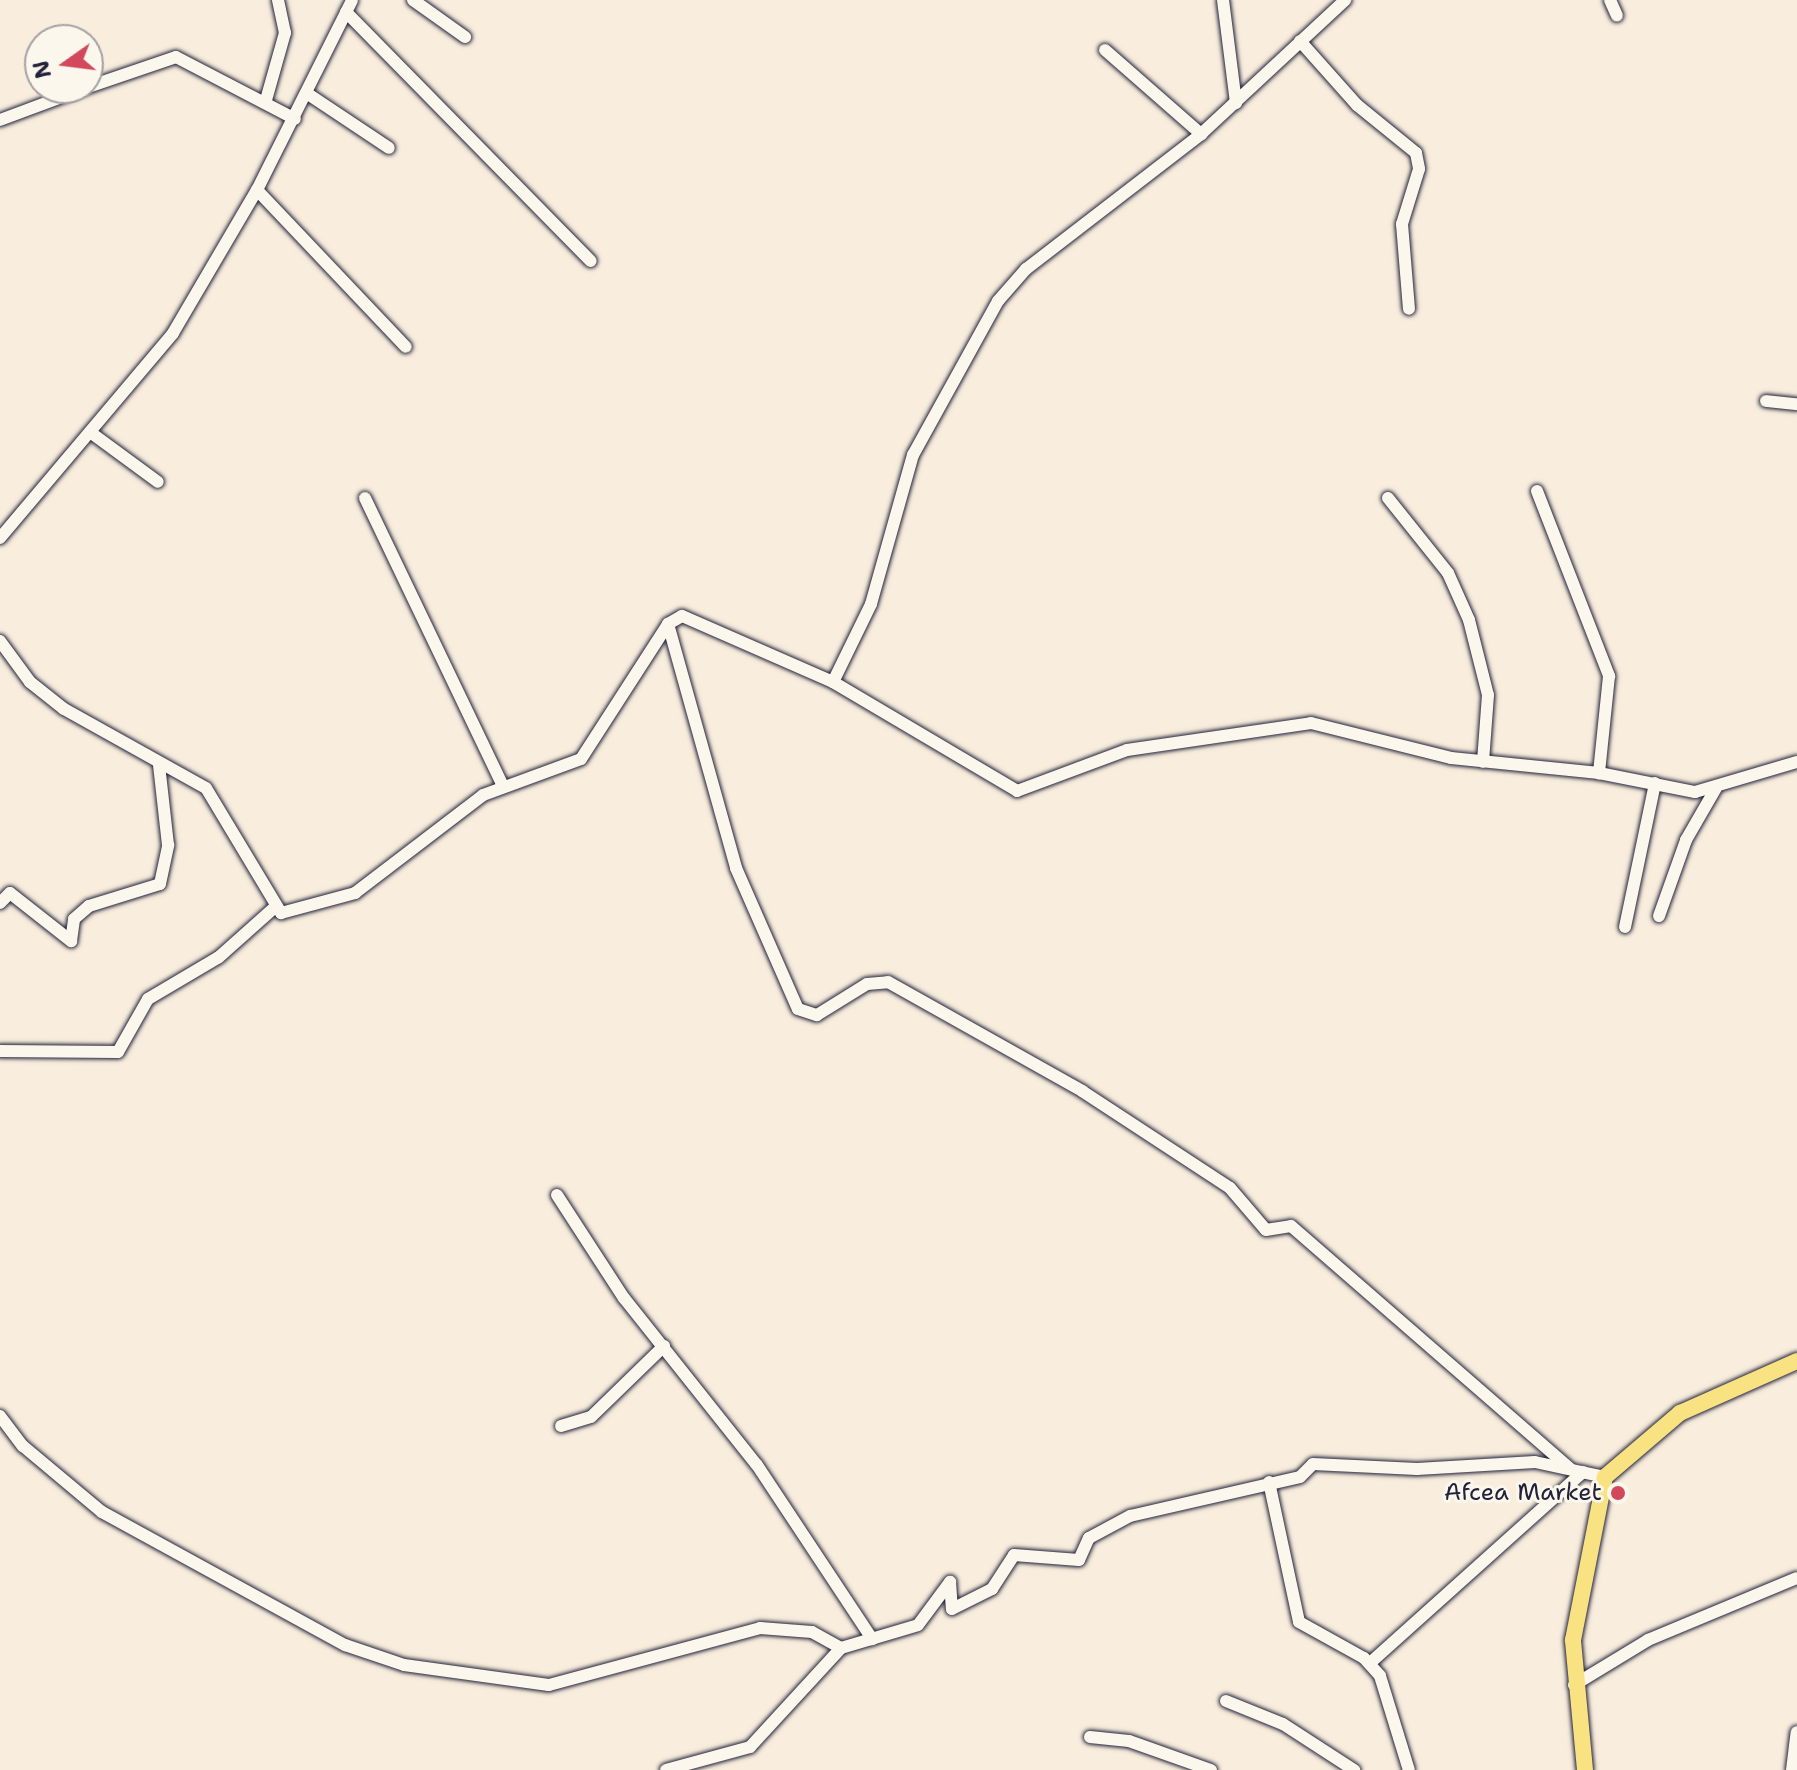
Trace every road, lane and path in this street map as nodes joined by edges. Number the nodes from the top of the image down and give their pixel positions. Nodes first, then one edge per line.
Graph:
1 (278, 0) edge
2 (413, 0) edge
3 (1223, 0) edge
4 (1345, 0) edge
5 (1610, 0) edge
6 (349, 6) edge
7 (1617, 16) dead end
8 (465, 37) dead end
9 (1300, 41) junction
10 (1105, 50) dead end
11 (104, 81) edge
12 (308, 94) junction
13 (266, 100) junction
14 (1236, 103) junction
15 (44, 104) edge
16 (295, 119) junction
17 (0, 120) edge
18 (1201, 134) junction
19 (389, 148) dead end
20 (257, 190) junction
21 (591, 261) dead end
22 (1409, 309) dead end
23 (406, 347) dead end
24 (1766, 401) dead end
25 (1797, 404) edge
26 (90, 432) junction
27 (158, 482) dead end
28 (1537, 491) dead end
29 (365, 498) dead end
30 (1388, 498) dead end
31 (0, 538) edge
32 (668, 624) junction
33 (0, 641) edge
34 (833, 682) junction
35 (1483, 762) junction
36 (1797, 762) edge
37 (159, 765) junction
38 (1599, 773) junction
39 (1655, 783) junction
40 (503, 786) junction
41 (1716, 788) junction
42 (0, 903) edge
43 (274, 908) junction
44 (1659, 916) dead end
45 (1625, 927) dead end
46 (0, 1051) edge
47 (557, 1195) dead end
48 (664, 1346) junction
49 (1797, 1361) edge
50 (0, 1416) edge
51 (561, 1426) dead end
52 (1569, 1468) junction
53 (1583, 1472) junction
54 (1605, 1477) junction
55 (1269, 1482) junction
56 (1797, 1578) edge
57 (872, 1639) junction
58 (841, 1648) junction
59 (1370, 1663) junction
60 (1573, 1685) junction
61 (1226, 1701) dead end
62 (1797, 1732) edge
63 (1090, 1737) dead end
64 (1407, 1769) edge
65 (666, 1770) edge
66 (1211, 1770) edge
67 (1354, 1770) edge
68 (1585, 1770) edge
69 (1792, 1770) edge

1 - 13 street
2 - 8 street
3 - 14 street
4 - 9 street
5 - 7 street
6 - 12 street
6 - 21 street
9 - 14 street
9 - 22 street
10 - 18 street
11 - 13 street
12 - 16 street
12 - 19 street
13 - 16 street
14 - 18 street
15 - 17 street
16 - 20 street
18 - 34 street
20 - 23 street
20 - 26 street
24 - 25 street
26 - 27 street
26 - 31 street
28 - 38 street
29 - 40 street
30 - 35 street
32 - 34 street
32 - 40 street
32 - 52 street
33 - 37 street
34 - 35 street
35 - 38 street
36 - 41 street
37 - 42 street
37 - 43 street
38 - 39 street
39 - 41 street
39 - 45 street
40 - 43 street
41 - 44 street
43 - 46 street
47 - 48 street
48 - 51 street
48 - 57 street
49 - 54 main road
50 - 58 street
52 - 53 street
52 - 55 street
53 - 54 street
53 - 59 street
54 - 60 main road
55 - 57 street
55 - 59 street
56 - 60 street
57 - 58 street
58 - 65 street
59 - 64 street
60 - 68 main road
61 - 67 street
62 - 69 street
63 - 66 street

